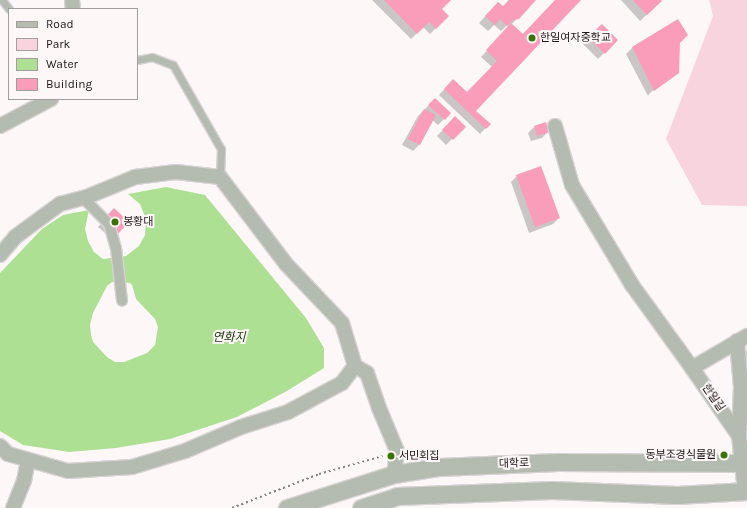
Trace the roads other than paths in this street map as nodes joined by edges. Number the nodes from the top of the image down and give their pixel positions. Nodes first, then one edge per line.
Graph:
1 (2, 0) edge
2 (8, 8) edge
3 (138, 60) edge
4 (49, 100) edge
5 (0, 126) edge
6 (555, 126) dead end
7 (220, 177) junction
8 (82, 197) junction
9 (0, 255) edge
10 (122, 301) dead end
11 (742, 338) edge
12 (355, 366) junction
13 (692, 368) junction
14 (739, 436) junction
15 (0, 446) edge
16 (28, 460) junction
17 (745, 463) edge
18 (394, 474) junction
19 (746, 491) edge
20 (13, 508) edge
21 (287, 508) edge
22 (361, 508) edge

1 - 2 lane
3 - 7 lane
4 - 5 street
6 - 13 street, 한일길
7 - 8 street
7 - 12 street
8 - 9 street
8 - 10 street
11 - 13 street
11 - 14 street
12 - 16 street
12 - 18 street
13 - 14 street, 한일길
14 - 17 street, 한일길
15 - 16 street
16 - 20 street
17 - 18 street, 대학로
17 - 19 street, 한일길
18 - 21 street, 대학로
19 - 22 street

